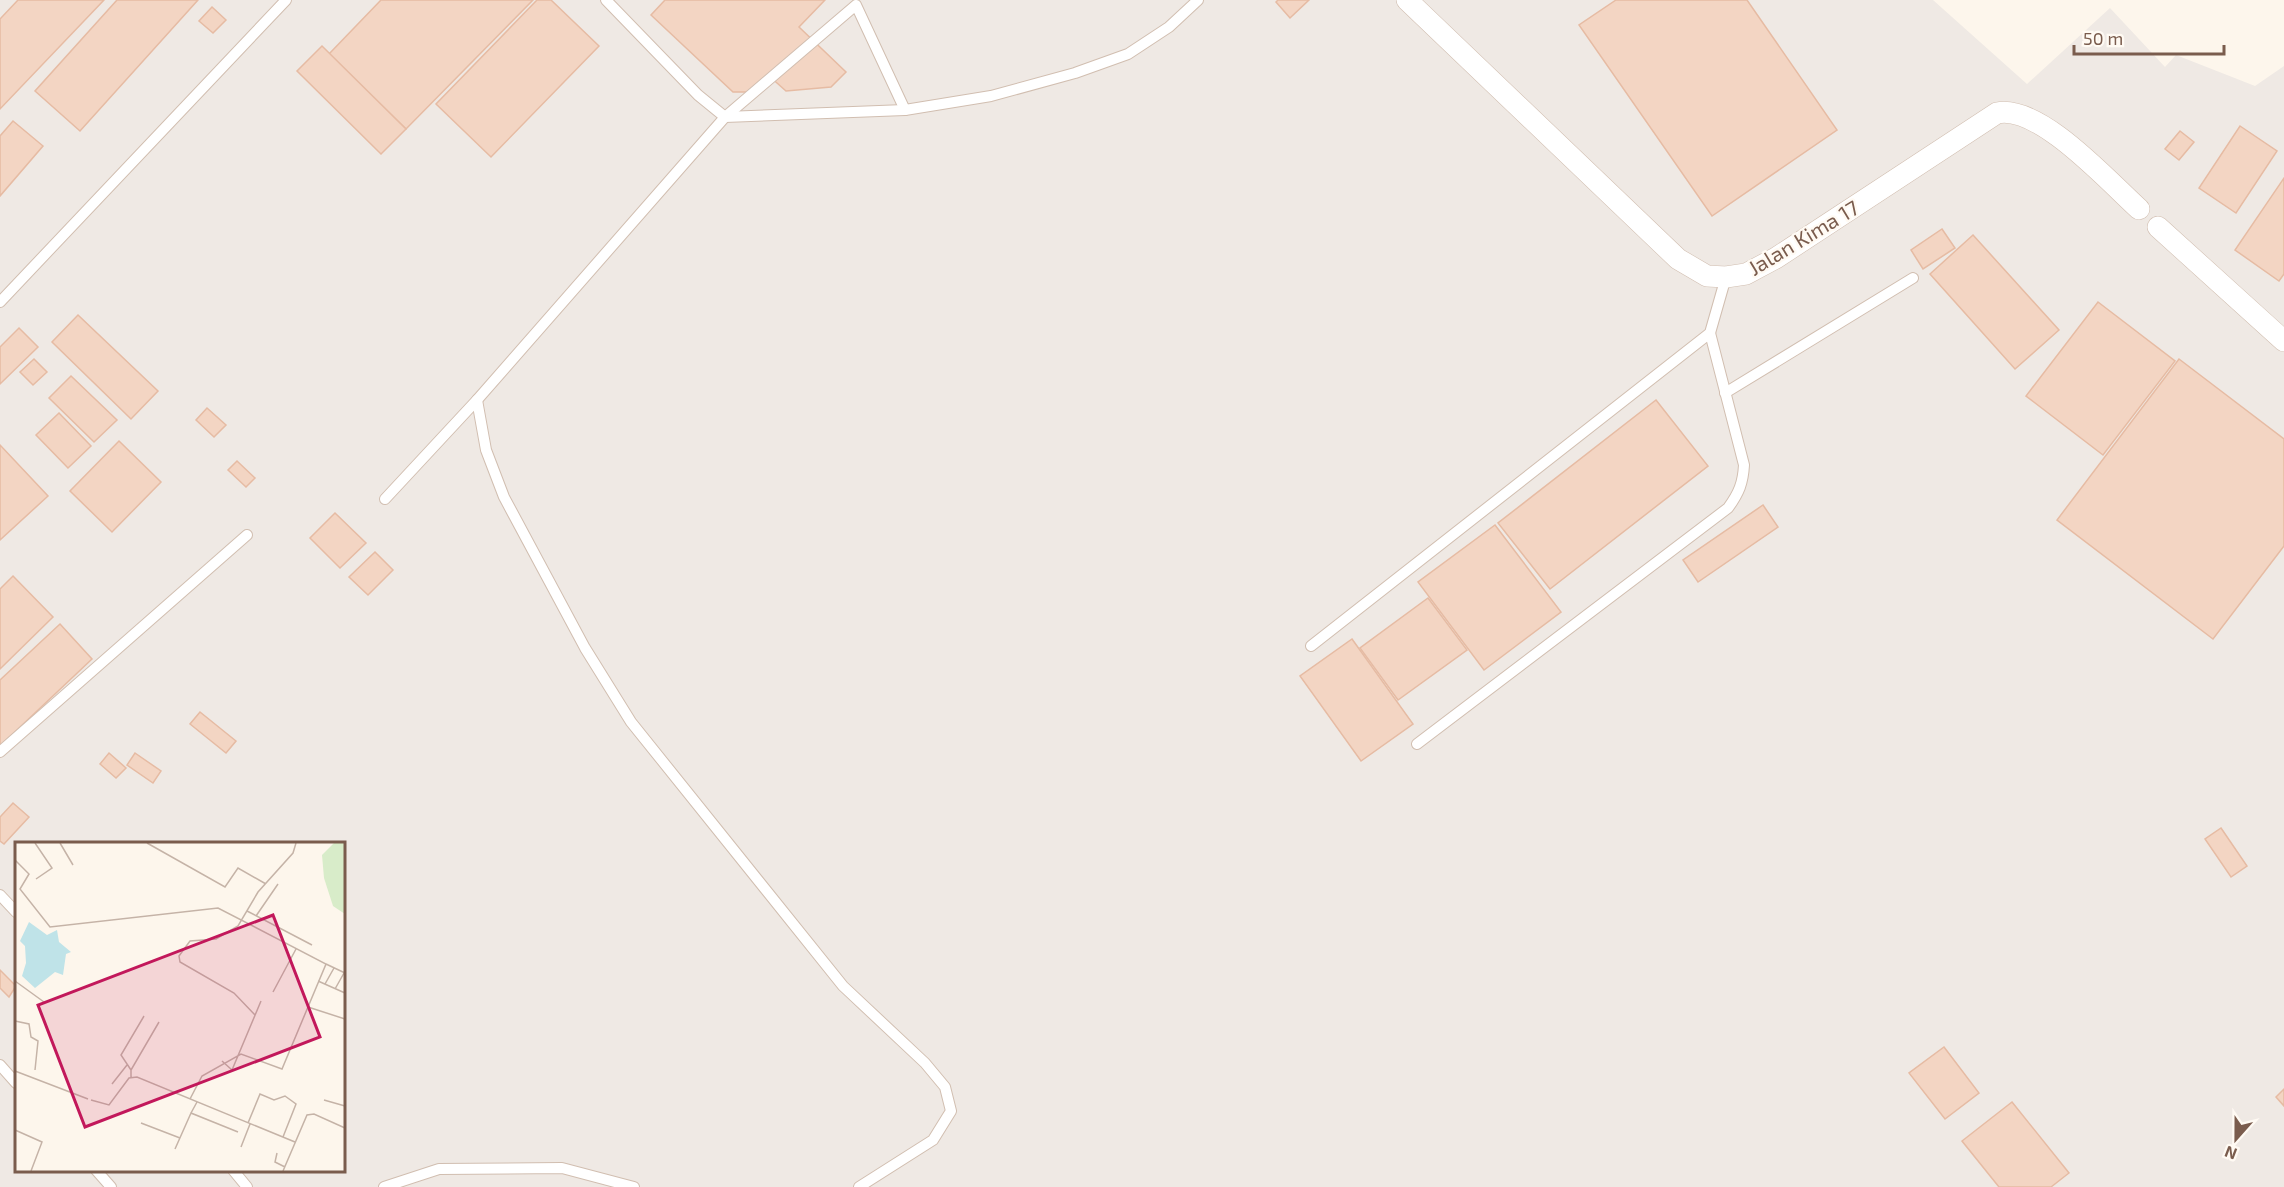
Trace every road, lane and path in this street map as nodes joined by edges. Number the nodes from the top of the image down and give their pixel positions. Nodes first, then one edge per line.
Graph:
1 (286, 0) edge
2 (606, 0) edge
3 (1198, 0) edge
4 (1407, 0) edge
5 (859, 3) edge
6 (905, 110) junction
7 (725, 117) junction
8 (2139, 209) dead end
9 (2158, 227) dead end
10 (1726, 277) junction
11 (1913, 278) dead end
12 (2, 296) edge
13 (1710, 333) junction
14 (2284, 340) edge
15 (1725, 393) junction
16 (477, 399) junction
17 (386, 499) dead end
18 (247, 535) dead end
19 (1311, 646) dead end
20 (1417, 744) dead end
21 (0, 752) edge
22 (0, 895) edge
23 (15, 911) edge
24 (0, 1065) edge
25 (15, 1082) edge
26 (98, 1172) edge
27 (236, 1172) edge
28 (111, 1187) edge
29 (247, 1187) edge
30 (384, 1187) edge
31 (634, 1187) edge
32 (860, 1187) edge

1 - 12 lane
2 - 7 lane
3 - 6 lane
4 - 10 street, Jalan Kima 17
5 - 6 lane
5 - 7 lane
6 - 7 lane
7 - 16 lane
8 - 10 street, Jalan Kima 17
9 - 14 street
10 - 13 lane
11 - 15 lane
13 - 15 lane
13 - 19 lane
15 - 20 lane
16 - 17 lane
16 - 32 lane
18 - 21 lane
22 - 23 lane
24 - 25 lane
26 - 28 lane
27 - 29 lane
30 - 31 lane

